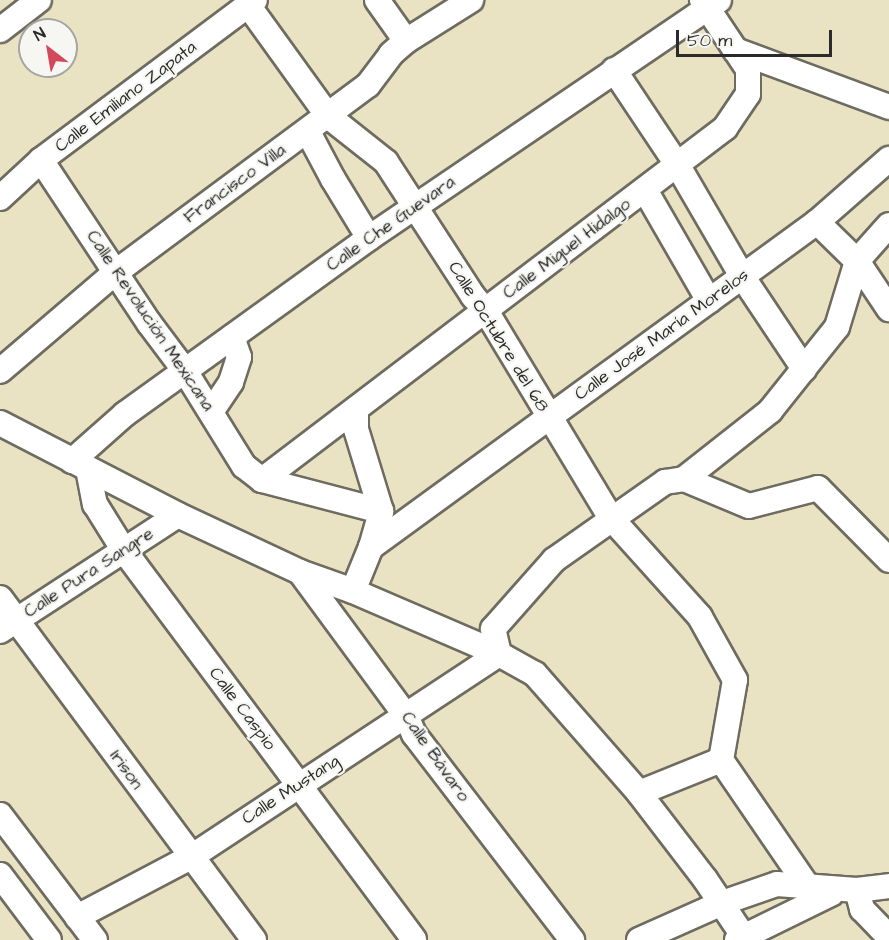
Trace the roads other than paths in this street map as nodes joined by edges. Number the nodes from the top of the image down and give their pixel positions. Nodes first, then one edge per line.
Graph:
1 (39, 0) edge
2 (376, 0) edge
3 (471, 0) edge
4 (252, 3) edge
5 (710, 3) edge
6 (0, 30) edge
7 (406, 41) junction
8 (735, 50) junction
9 (614, 70) junction
10 (889, 106) edge
11 (328, 116) junction
12 (308, 132) junction
13 (889, 159) edge
14 (41, 160) junction
15 (678, 166) junction
16 (645, 190) junction
17 (0, 198) edge
18 (415, 206) junction
19 (817, 222) junction
20 (889, 225) edge
21 (369, 238) junction
22 (857, 261) junction
23 (116, 272) junction
24 (742, 276) junction
25 (710, 301) junction
26 (889, 309) edge
27 (486, 311) junction
28 (232, 337) junction
29 (804, 369) junction
30 (0, 371) edge
31 (185, 371) junction
32 (356, 409) junction
33 (211, 411) junction
34 (548, 418) junction
35 (0, 423) edge
36 (80, 465) junction
37 (684, 479) junction
38 (262, 480) junction
39 (381, 511) junction
40 (178, 515) junction
41 (611, 518) junction
42 (371, 547) junction
43 (123, 549) junction
44 (889, 560) edge
45 (300, 572) junction
46 (353, 591) junction
47 (0, 598) edge
48 (8, 626) edge
49 (499, 654) junction
50 (405, 716) junction
51 (721, 760) junction
52 (298, 785) junction
53 (639, 793) junction
54 (0, 815) edge
55 (191, 857) junction
56 (0, 875) edge
57 (889, 885) edge
58 (849, 890) junction
59 (813, 895) junction
60 (722, 903) junction
61 (77, 917) junction
62 (889, 937) edge
63 (41, 938) edge
64 (743, 939) edge
65 (95, 940) edge
66 (254, 940) edge
67 (414, 940) edge
68 (572, 940) edge
69 (639, 940) edge

1 - 6 street
2 - 7 street
3 - 7 street, Francisco Villa
4 - 11 street, Calle Octubre del 68
4 - 14 street, Calle Emiliano Zapata
5 - 8 street
5 - 9 street, Calle Che Guevara
7 - 11 street, Francisco Villa
8 - 10 street
8 - 15 street, Calle Miguel Hidalgo
9 - 15 street
9 - 18 street, Calle Che Guevara
11 - 12 street, Francisco Villa
11 - 18 street, Calle Octubre del 68
12 - 21 street
12 - 23 street, Francisco Villa
13 - 19 street, Calle José María Morelos
14 - 17 street, Calle Emiliano Zapata
14 - 23 street, Calle Revolución Mexicana
15 - 16 street, Calle Miguel Hidalgo
15 - 24 street
16 - 25 street
16 - 27 street, Calle Miguel Hidalgo
18 - 21 street, Calle Che Guevara
18 - 27 street, Calle Octubre del 68
19 - 22 street
19 - 24 street, Calle José María Morelos
20 - 22 street
21 - 28 street, Calle Che Guevara
22 - 26 street
22 - 29 street
23 - 30 street, Francisco Villa
23 - 31 street, Calle Revolución Mexicana
24 - 25 street, Calle José María Morelos
24 - 29 street
25 - 34 street, Calle José María Morelos
27 - 32 street, Calle Miguel Hidalgo
27 - 34 street, Calle Octubre del 68
28 - 31 street, Calle Che Guevara
28 - 33 street
29 - 37 street
31 - 33 street, Calle Revolución Mexicana
31 - 36 street, Calle Che Guevara
32 - 38 street, Calle Miguel Hidalgo
32 - 39 street
33 - 38 street, Calle Revolución Mexicana
34 - 41 street, Calle Octubre del 68
34 - 42 street, Calle José María Morelos
35 - 36 street
36 - 40 street
36 - 43 street, Calle Caspio
37 - 41 street
37 - 44 street
38 - 39 street
39 - 42 street
40 - 43 street, Calle Pura Sangre
40 - 45 street
41 - 49 street
41 - 51 street, Calle Octubre del 68
42 - 46 street
43 - 48 street, Calle Pura Sangre
43 - 52 street, Calle Caspio
45 - 46 street
45 - 50 street, Calle Bávaro
46 - 49 street
47 - 48 street, Irison
48 - 55 street, Irison
49 - 50 street, Calle Mustang
49 - 53 street
50 - 52 street, Calle Mustang
50 - 68 street, Calle Bávaro
51 - 53 street
51 - 59 street
52 - 55 street, Calle Mustang
52 - 67 street, Calle Caspio
53 - 60 street
54 - 61 street
55 - 61 street, Calle Mustang
55 - 66 street, Irison
56 - 63 street
57 - 58 street
58 - 59 street
58 - 62 street
59 - 60 street
59 - 64 street
60 - 64 street
60 - 69 street
61 - 65 street

